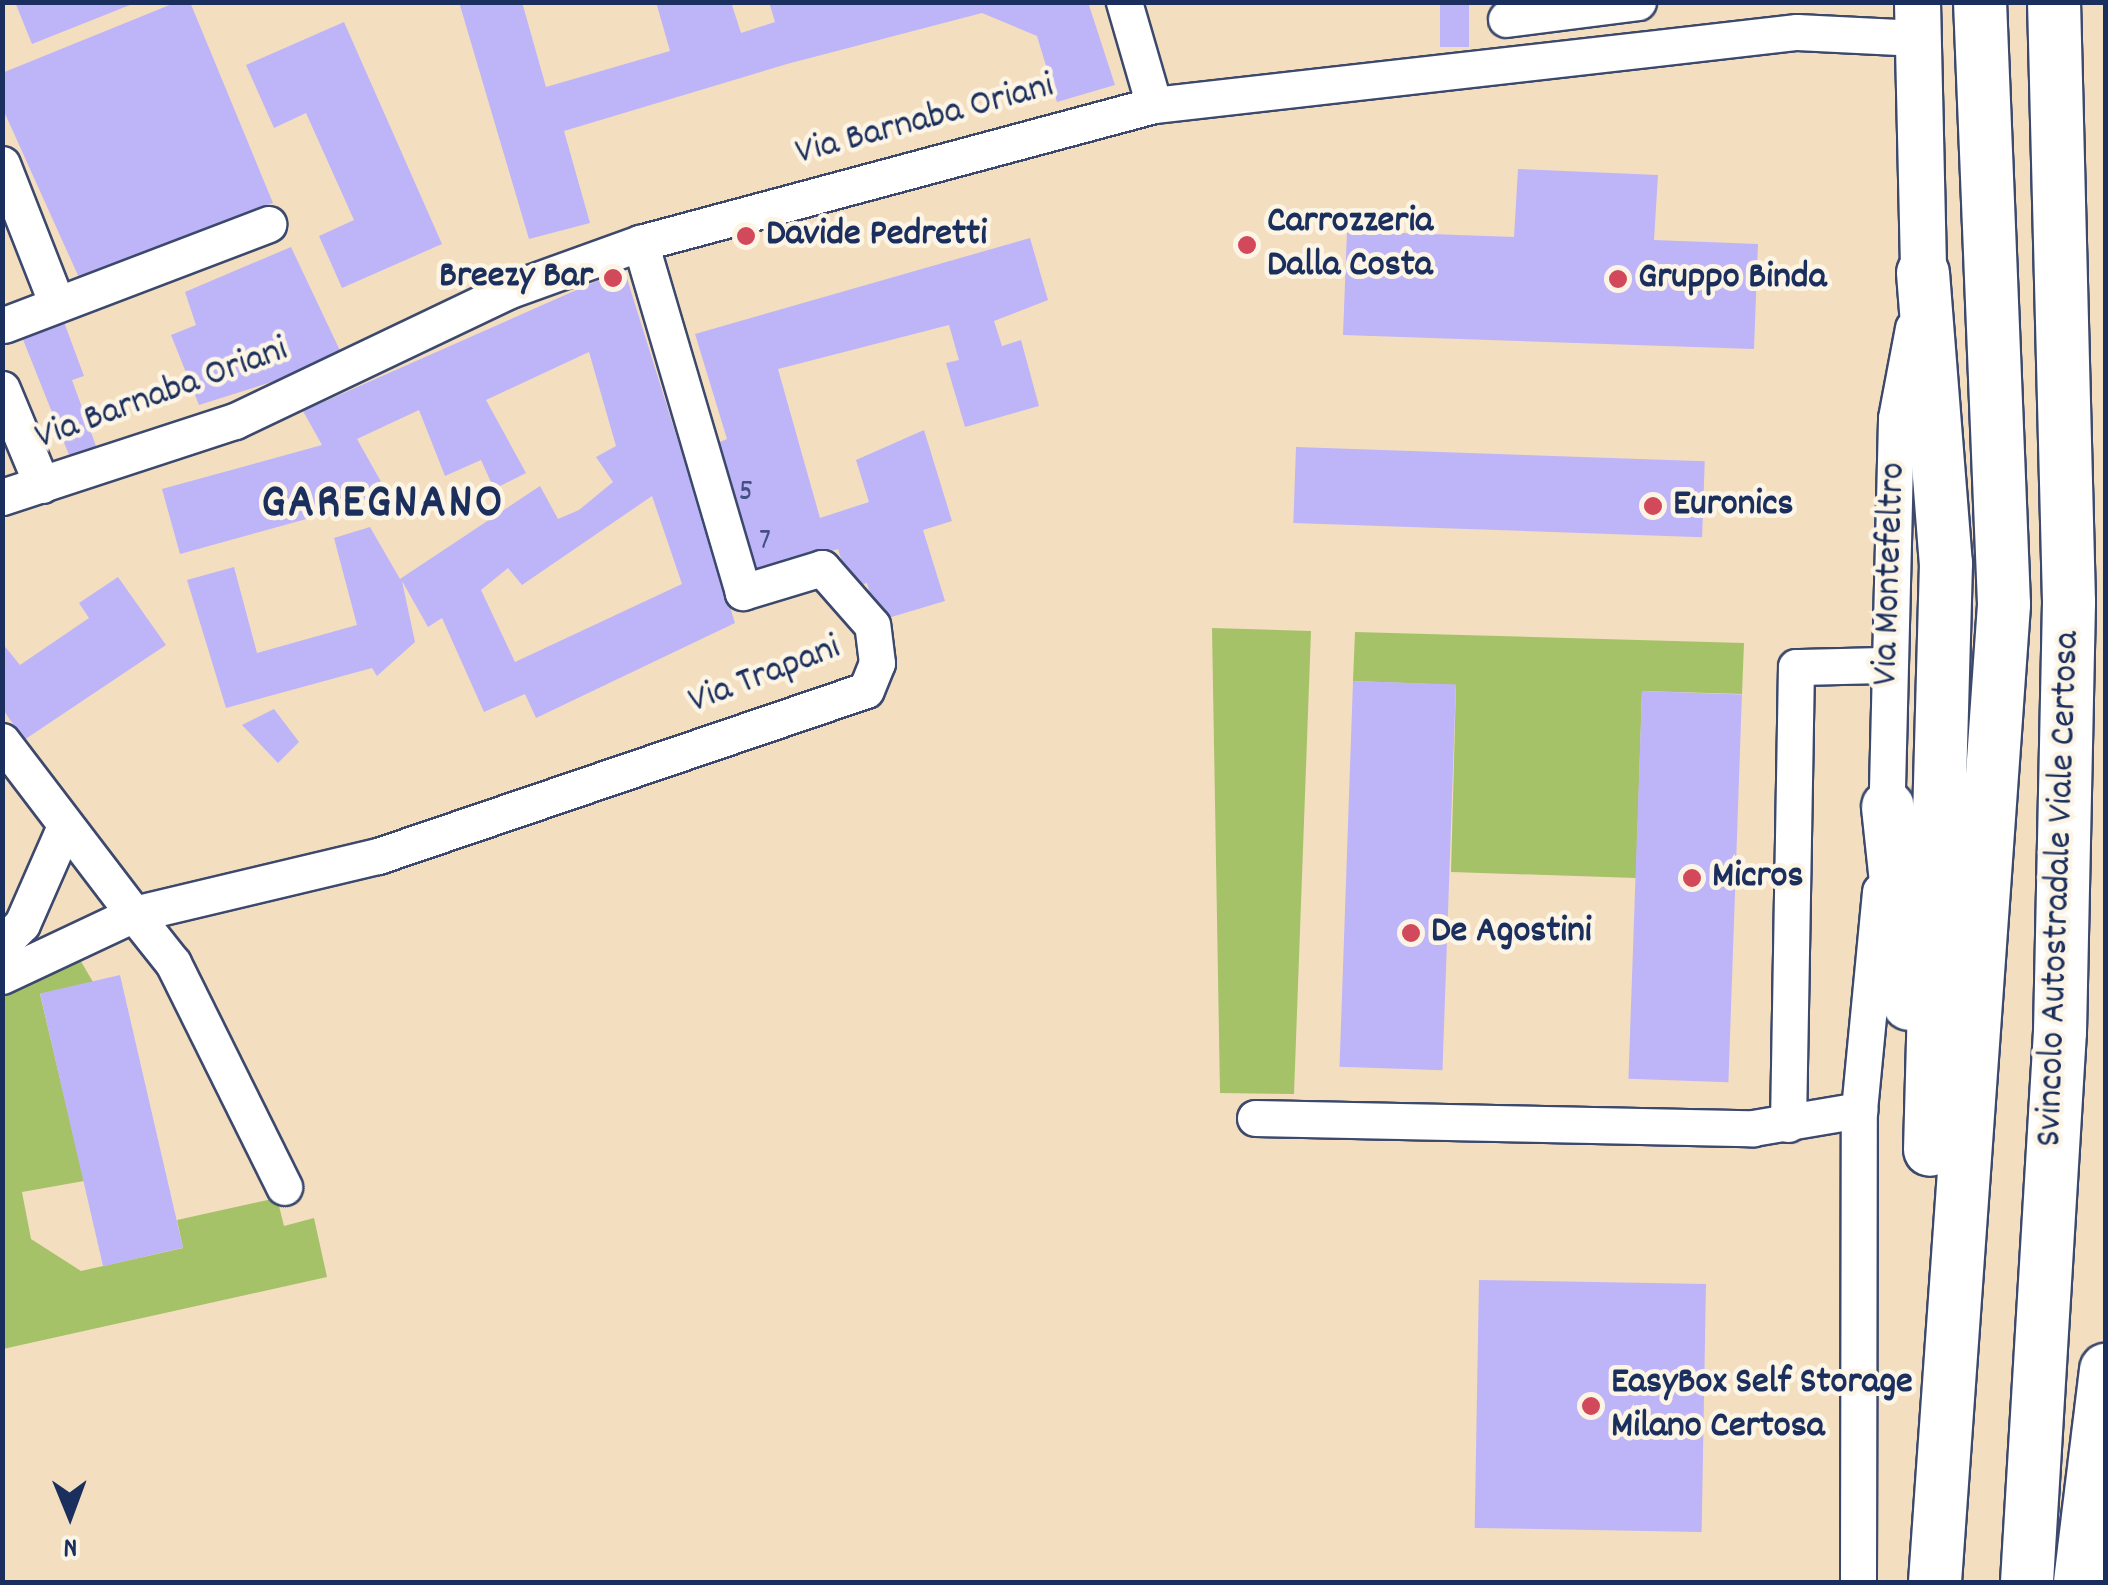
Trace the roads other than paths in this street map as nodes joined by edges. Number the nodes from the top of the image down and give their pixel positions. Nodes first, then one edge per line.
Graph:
1 (1124, 2) edge
2 (1638, 2) edge
3 (1980, 2) edge
4 (2054, 2) edge
5 (1795, 17) edge
6 (1506, 19) dead end
7 (1917, 20) edge
8 (1154, 105) junction
9 (2, 164) edge
10 (268, 224) dead end
11 (640, 243) junction
12 (1923, 273) junction
13 (57, 304) junction
14 (4, 325) edge
15 (2, 389) edge
16 (42, 485) junction
17 (2, 497) edge
18 (1886, 665) junction
19 (2, 741) edge
20 (1888, 807) junction
21 (65, 826) junction
22 (134, 914) junction
23 (2, 944) edge
24 (2, 976) edge
25 (1859, 1110) junction
26 (1255, 1118) dead end
27 (1788, 1124) junction
28 (284, 1187) dead end
29 (1928, 1190) junction
30 (2106, 1370) edge
31 (1942, 1474) junction
32 (1858, 1582) edge
33 (1935, 1582) edge
34 (2028, 1582) edge
35 (2080, 1582) edge

1 - 8 street
2 - 6 street
3 - 31 highway, Svincolo Autostradale Viale Certosa
4 - 34 highway, Svincolo Autostradale Viale Certosa
5 - 7 street, Via Barnaba Oriani
5 - 8 street, Via Barnaba Oriani
7 - 12 main road, Via Montefeltro
8 - 11 street, Via Barnaba Oriani
9 - 13 street
10 - 13 street
11 - 16 street, Via Barnaba Oriani
11 - 22 street, Via Trapani
12 - 18 street, Via Montefeltro
12 - 29 highway
13 - 14 street
15 - 16 street
16 - 17 street, Via Barnaba Oriani
18 - 20 street, Via Montefeltro
18 - 27 street
19 - 21 street
20 - 25 street, Via Montefeltro
20 - 29 highway
21 - 22 street
21 - 23 street
22 - 24 street
22 - 28 street
25 - 27 street
25 - 32 street, Via Montefeltro
26 - 27 street
29 - 31 highway
30 - 35 highway
31 - 33 highway, Svincolo Autostradale Viale Certosa

